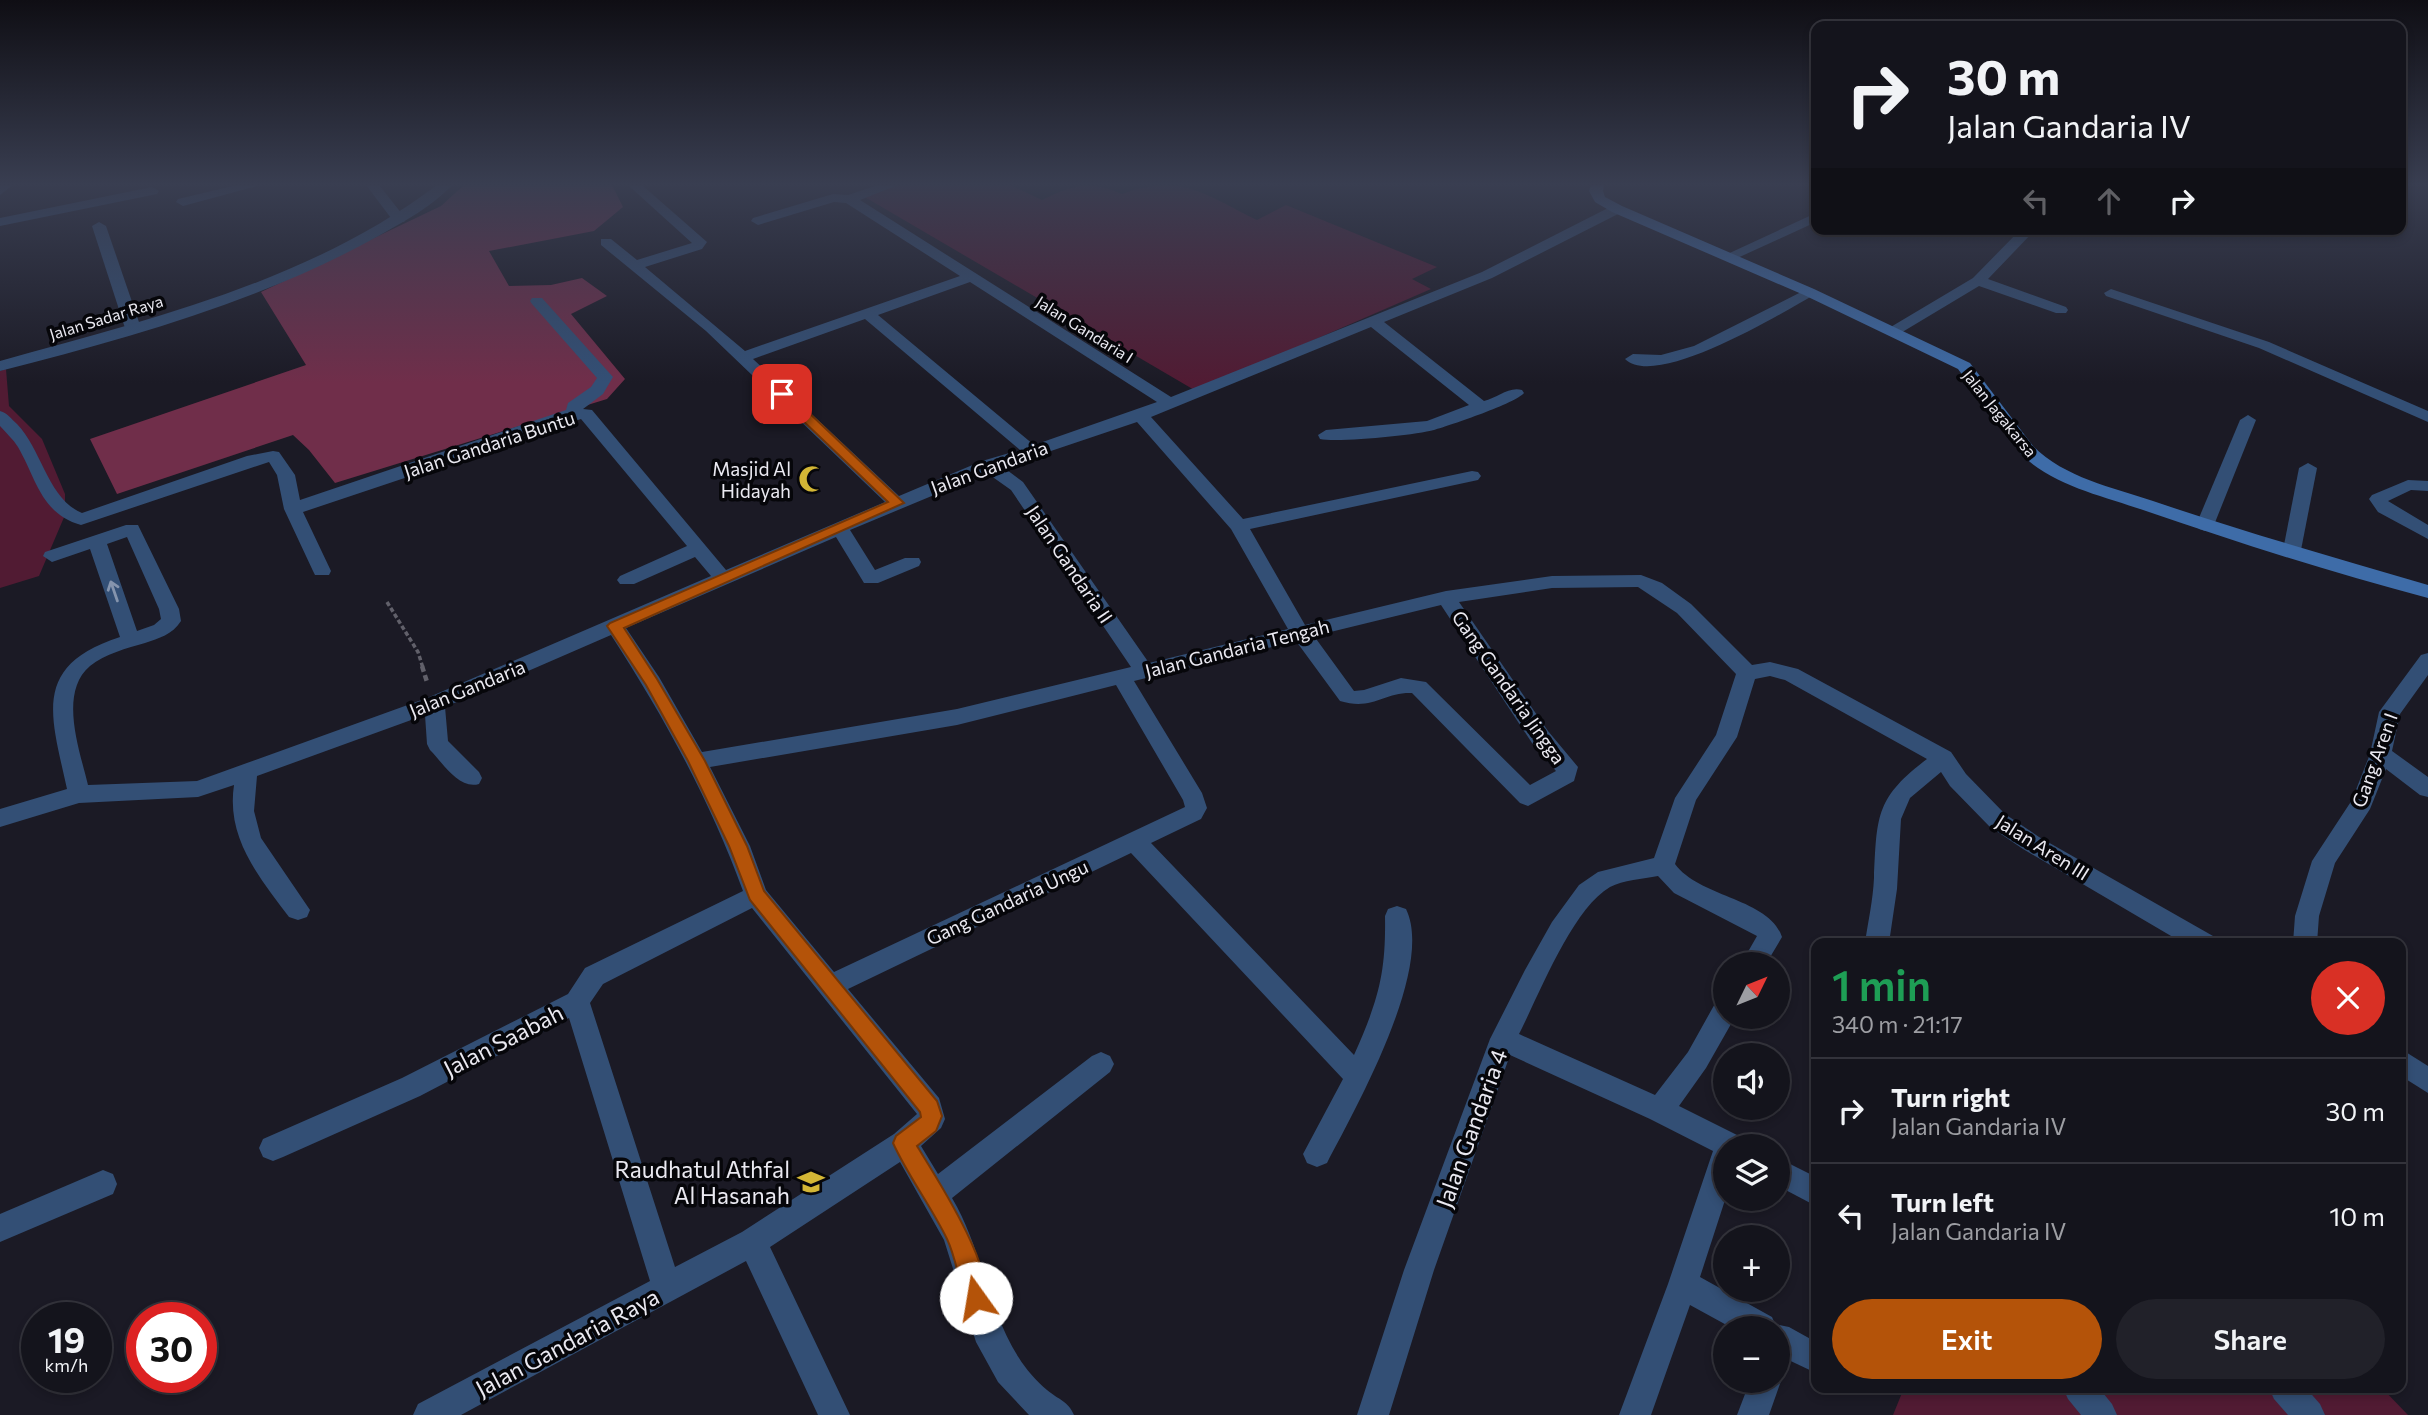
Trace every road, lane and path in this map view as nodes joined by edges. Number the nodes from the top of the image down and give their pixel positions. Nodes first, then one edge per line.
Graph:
1 (107, 251) edge
2 (339, 251) edge
3 (618, 251) edge
4 (681, 251) edge
5 (930, 251) edge
6 (1534, 251) edge
7 (1714, 251) edge
8 (1741, 251) edge
9 (2007, 251) edge
10 (1728, 257) junction
11 (636, 265) junction
12 (971, 277) junction
13 (1978, 281) junction
14 (1809, 292) junction
15 (2111, 293) dead end
16 (537, 302) dead end
17 (1913, 307) dead end
18 (2061, 310) dead end
19 (869, 315) junction
20 (1372, 320) junction
21 (133, 328) junction
22 (1887, 328) junction
23 (743, 357) junction
24 (1633, 359) dead end
25 (0, 366) edge
26 (1516, 393) dead end
27 (1170, 403) junction
28 (1480, 406) junction
29 (575, 413) junction
30 (1140, 415) junction
31 (0, 416) edge
32 (2428, 417) edge
33 (2248, 420) dead end
34 (1326, 435) dead end
35 (1031, 451) junction
36 (988, 465) junction
37 (2308, 468) dead end
38 (1472, 476) dead end
39 (2428, 486) edge
40 (897, 503) junction
41 (293, 509) junction
42 (2205, 525) junction
43 (1239, 526) junction
44 (840, 529) junction
45 (2428, 533) edge
46 (97, 542) junction
47 (697, 549) junction
48 (2292, 550) junction
49 (52, 556) dead end
50 (912, 562) dead end
51 (322, 570) dead end
52 (723, 578) junction
53 (627, 580) dead end
54 (2428, 592) edge
55 (1446, 597) junction
56 (387, 602) dead end
57 (615, 626) junction
58 (1299, 631) junction
59 (131, 641) junction
60 (2428, 660) edge
61 (1144, 671) junction
62 (1747, 673) junction
63 (1121, 676) junction
64 (434, 704) junction
65 (2381, 754) junction
66 (1943, 758) junction
67 (696, 761) junction
68 (246, 773) junction
69 (471, 778) dead end
70 (2428, 789) edge
71 (79, 794) junction
72 (0, 818) edge
73 (1135, 841) junction
74 (1663, 865) junction
75 (756, 895) junction
76 (298, 910) dead end
77 (1397, 916) dead end
78 (1878, 938) edge
79 (2195, 938) edge
80 (2305, 938) edge
81 (1761, 952) edge
82 (831, 985) junction
83 (577, 1002) junction
84 (1714, 1029) edge
85 (1503, 1039) junction
86 (1101, 1064) dead end
87 (2406, 1065) edge
88 (1358, 1077) junction
89 (2428, 1081) edge
90 (1660, 1110) junction
91 (1713, 1139) edge
92 (904, 1143) junction
93 (273, 1148) dead end
94 (1317, 1154) dead end
95 (1790, 1178) edge
96 (103, 1184) dead end
97 (1811, 1189) edge
98 (1713, 1193) edge
99 (933, 1195) junction
100 (0, 1228) edge
101 (752, 1242) junction
102 (1683, 1284) junction
103 (667, 1288) junction
104 (1737, 1316) edge
105 (1790, 1346) edge
106 (1811, 1356) edge
107 (1761, 1393) edge
108 (2083, 1393) edge
109 (2289, 1393) edge
110 (429, 1415) edge
111 (834, 1415) edge
112 (1058, 1415) edge
113 (1373, 1415) edge
114 (1634, 1415) edge
115 (1753, 1415) edge
116 (2101, 1415) edge
117 (2309, 1415) edge

1 - 21 street
2 - 21 street, Jalan Sadar Raya
3 - 11 street
4 - 11 street
5 - 12 street, Jalan Gandaria I
6 - 20 street, Jalan Gandaria
7 - 10 main road, Jalan Jagakarsa
8 - 10 street
9 - 13 street
10 - 14 main road, Jalan Jagakarsa
11 - 23 street
12 - 19 street
12 - 27 street, Jalan Gandaria I
13 - 18 street
13 - 22 street
14 - 22 main road, Jalan Jagakarsa
14 - 24 street
15 - 32 street
16 - 29 street
17 - 22 street
19 - 23 street
19 - 35 street
20 - 27 street, Jalan Gandaria
20 - 28 street
21 - 25 street, Jalan Sadar Raya
22 - 42 main road, Jalan Jagakarsa
23 - 40 street
26 - 28 street
27 - 30 street, Jalan Gandaria
28 - 34 street
29 - 41 street, Jalan Gandaria Buntu
29 - 47 street, Jalan Gandaria Buntu
30 - 35 street, Jalan Gandaria
30 - 43 street
31 - 41 street
33 - 42 street
35 - 36 street, Jalan Gandaria
36 - 40 street, Jalan Gandaria
36 - 61 street, Jalan Gandaria II
37 - 48 street
38 - 43 street
39 - 45 street
40 - 44 street, Jalan Gandaria
41 - 51 street
42 - 48 main road, Jalan Jagakarsa
43 - 58 street
44 - 50 street
44 - 52 street, Jalan Gandaria
46 - 49 street
59 -> 46 street
46 - 59 street
47 - 52 street, Jalan Gandaria Buntu
47 - 53 street
48 - 54 main road, Jalan Jagakarsa
52 - 57 street, Jalan Gandaria
55 - 58 street, Jalan Gandaria Tengah
55 - 58 street, Gang Gandaria Jingga
55 - 62 street, Jalan Gandaria Tengah
56 - 64 path
57 - 64 street, Jalan Gandaria
57 - 67 street, Jalan Gandaria Raya
58 - 61 street, Jalan Gandaria Tengah
59 - 71 street
60 - 65 street, Gang Aren I
61 - 63 street, Jalan Gandaria Tengah
62 - 66 street, Jalan Aren III
62 - 74 street
63 - 67 street, Jalan Gandaria Tengah
63 - 73 street, Gang Gandaria Ungu
64 - 68 street, Jalan Gandaria
64 - 69 street
65 - 70 street
65 - 80 street, Gang Aren I
66 - 78 street
66 - 79 street, Jalan Aren III
67 - 75 street, Jalan Gandaria Raya
68 - 71 street, Jalan Gandaria
68 - 76 street
71 - 72 street
73 - 82 street, Gang Gandaria Ungu
73 - 88 street
74 - 81 street
74 - 85 street
75 - 82 street, Jalan Gandaria Raya
75 - 83 street, Jalan Saabah
77 - 88 street
82 - 92 street, Jalan Gandaria Raya
83 - 93 street, Jalan Saabah
83 - 103 street
84 - 90 street
85 - 90 street, Jalan Gandaria 4
85 - 113 street, Jalan Gandaria 4
86 - 99 street
87 - 89 street
88 - 94 street
90 - 91 street, Jalan Gandaria 4
92 - 99 street
92 - 101 street, Jalan Gandaria Raya
95 - 97 street
96 - 100 street
98 - 102 street
99 - 112 street
101 - 103 street, Jalan Gandaria Raya
101 - 111 street
102 - 104 street
102 - 114 street
103 - 110 street, Jalan Gandaria Raya
105 - 106 street
107 - 115 street
108 - 116 street
109 - 117 street

